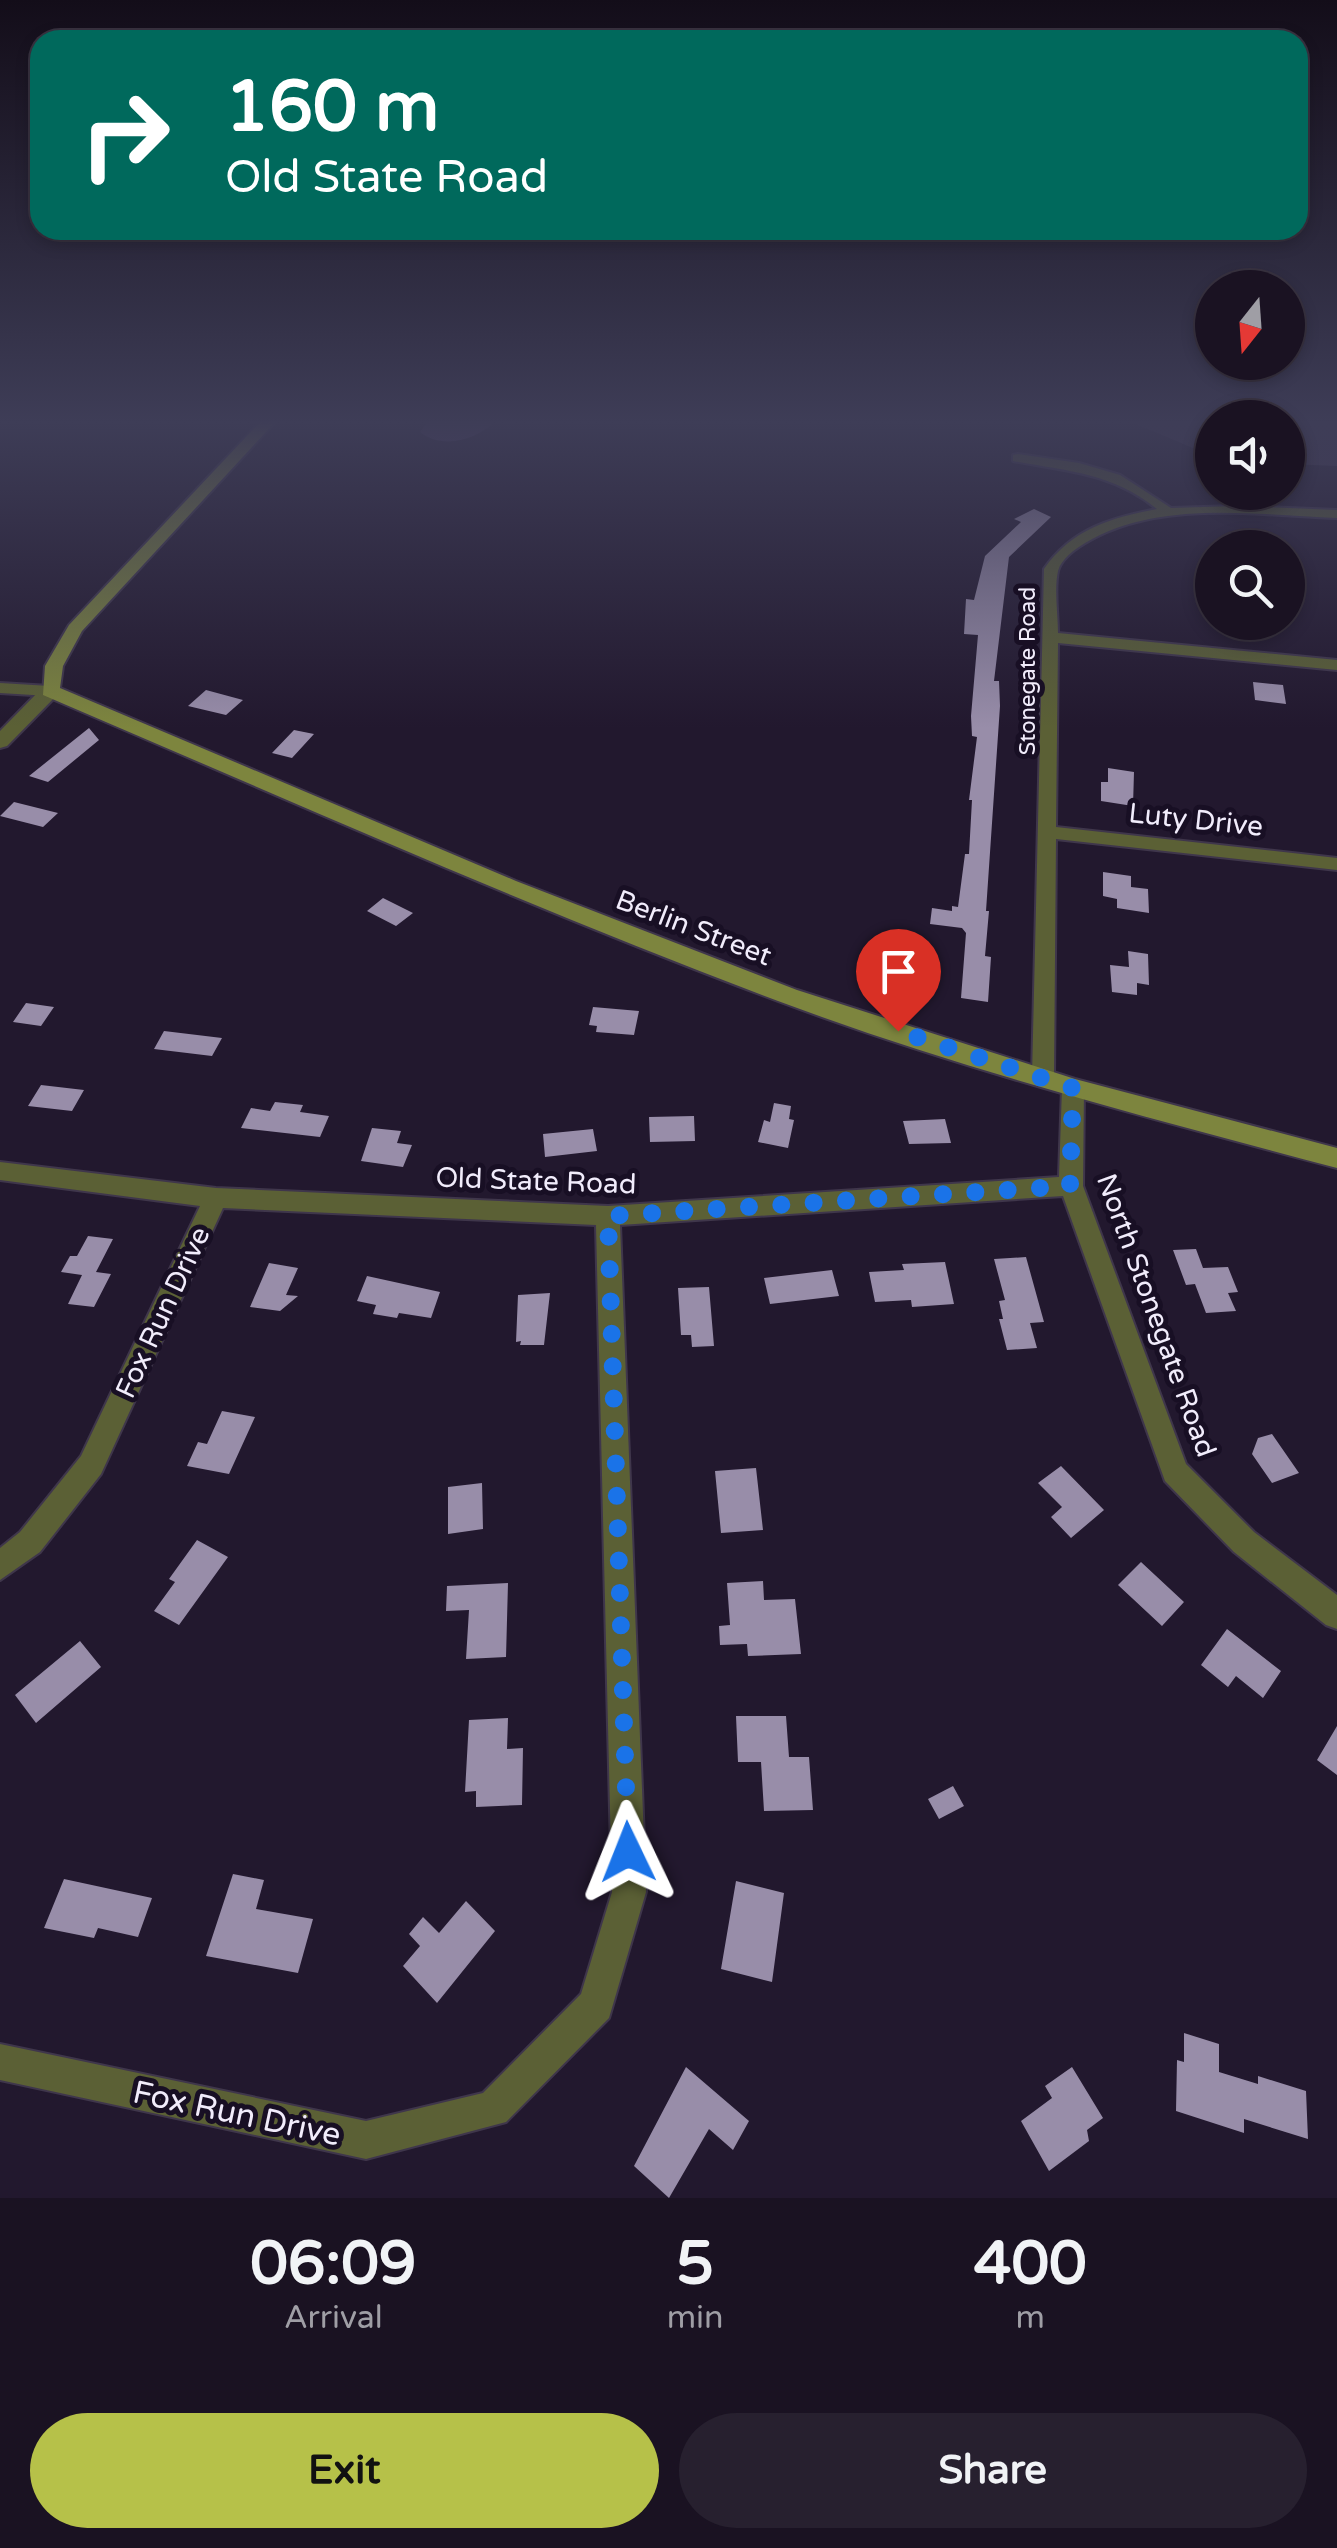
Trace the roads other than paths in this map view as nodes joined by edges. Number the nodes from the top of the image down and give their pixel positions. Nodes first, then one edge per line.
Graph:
1 (174, 523) edge
2 (1122, 523) edge
3 (1050, 637) junction
4 (1337, 665) edge
5 (0, 688) edge
6 (50, 691) junction
7 (0, 742) edge
8 (1049, 832) junction
9 (1337, 864) edge
10 (1042, 1078) junction
11 (1073, 1088) junction
12 (1337, 1158) edge
13 (0, 1171) edge
14 (1070, 1186) junction
15 (216, 1198) junction
16 (608, 1216) junction
17 (0, 1566) edge
18 (1337, 1614) edge
19 (0, 2062) edge

1 - 6 main road
2 - 3 street, Stonegate Road
3 - 4 street
3 - 8 street, Stonegate Road
5 - 6 street
6 - 7 street
6 - 10 main road, Berlin Street
8 - 9 street, Luty Drive
8 - 10 street, Stonegate Road
10 - 11 main road, Berlin Street
11 - 12 main road, Berlin Street
11 - 14 street, North Stonegate Road
13 - 15 street, Old State Road
14 - 16 street, Old State Road
14 - 18 street, North Stonegate Road
15 - 16 street, Old State Road
15 - 17 street, Fox Run Drive
16 - 19 street, Fox Run Drive

